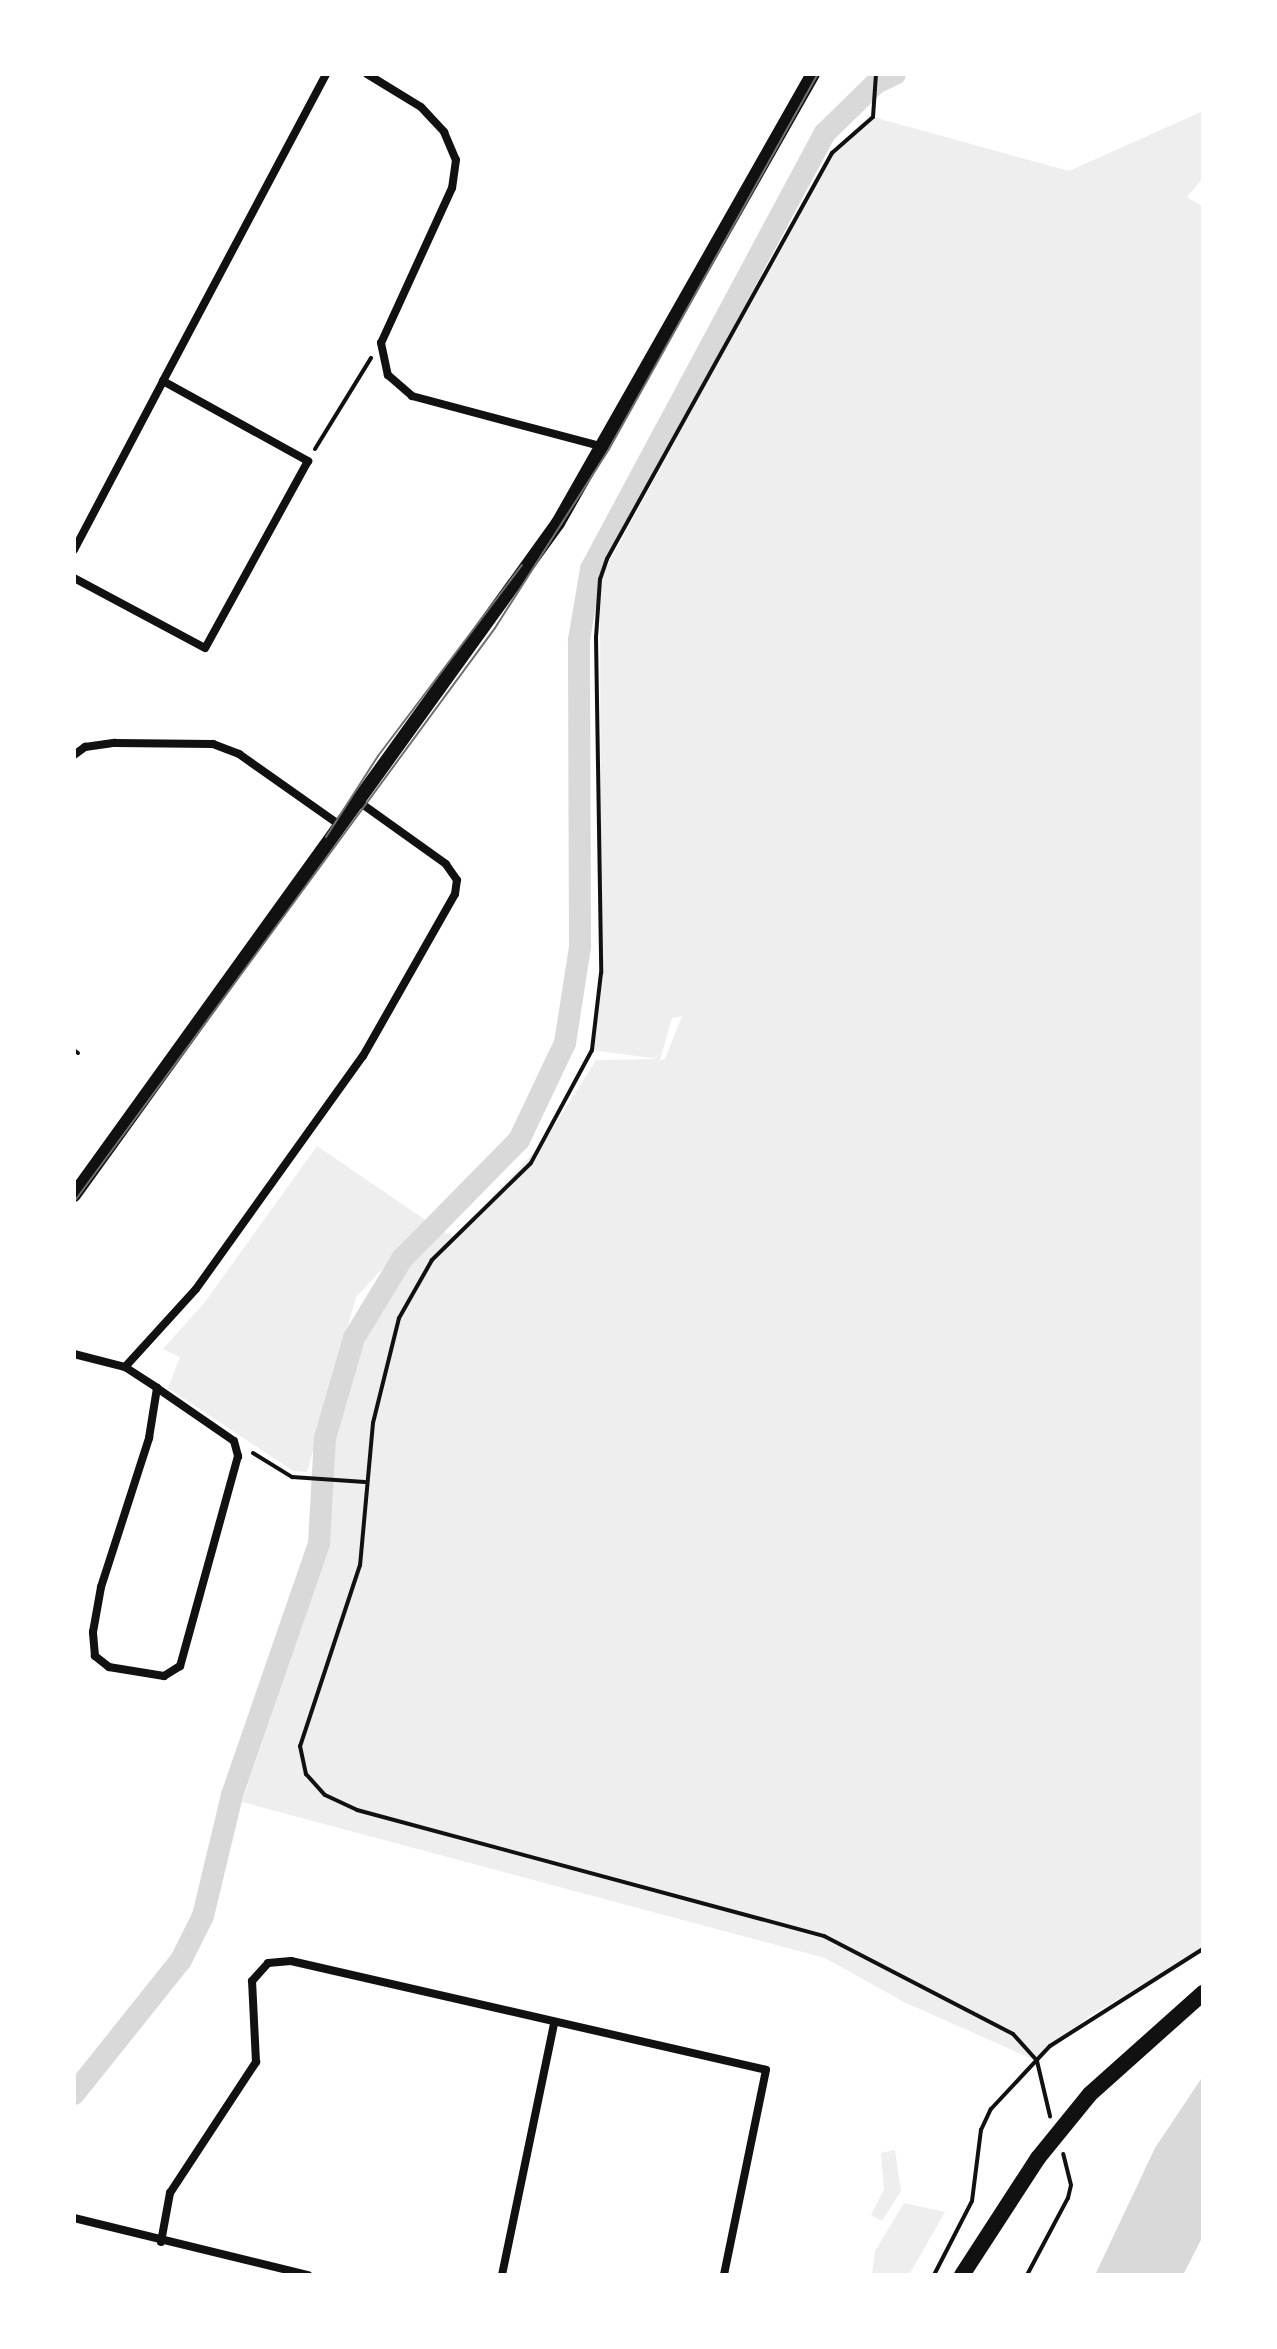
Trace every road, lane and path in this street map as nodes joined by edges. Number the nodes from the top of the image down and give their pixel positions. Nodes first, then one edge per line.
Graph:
1 (326, 74) edge
2 (367, 74) edge
3 (813, 74) edge
4 (876, 74) edge
5 (381, 343) junction
6 (163, 381) junction
7 (605, 447) junction
8 (308, 461) junction
9 (74, 550) edge
10 (74, 578) edge
11 (74, 755) edge
12 (358, 801) junction
13 (341, 826) junction
14 (74, 1195) edge
15 (74, 1354) edge
16 (125, 1367) junction
17 (157, 1388) junction
18 (234, 1441) junction
19 (366, 1482) junction
20 (1203, 1949) edge
21 (1203, 1993) edge
22 (554, 2023) junction
23 (1037, 2061) junction
24 (74, 2218) edge
25 (161, 2242) junction
26 (980, 2250) junction
27 (308, 2275) edge
28 (502, 2275) edge
29 (724, 2275) edge
30 (934, 2275) edge
31 (962, 2275) edge
32 (972, 2275) edge

1 - 6 street
2 - 5 street
3 - 7 main road
4 - 19 path
5 - 7 street
5 - 8 path
6 - 8 street
6 - 9 street
7 - 12 main road
8 - 10 street
11 - 13 street
12 - 13 main road
12 - 16 street
13 - 14 main road
15 - 16 street
16 - 17 street
17 - 18 street
17 - 18 street
18 - 19 path
19 - 23 path
20 - 23 path
21 - 26 main road
22 - 25 street
22 - 28 street
22 - 29 street
23 - 30 path
24 - 25 street
25 - 27 street
26 - 31 main road
26 - 32 main road

